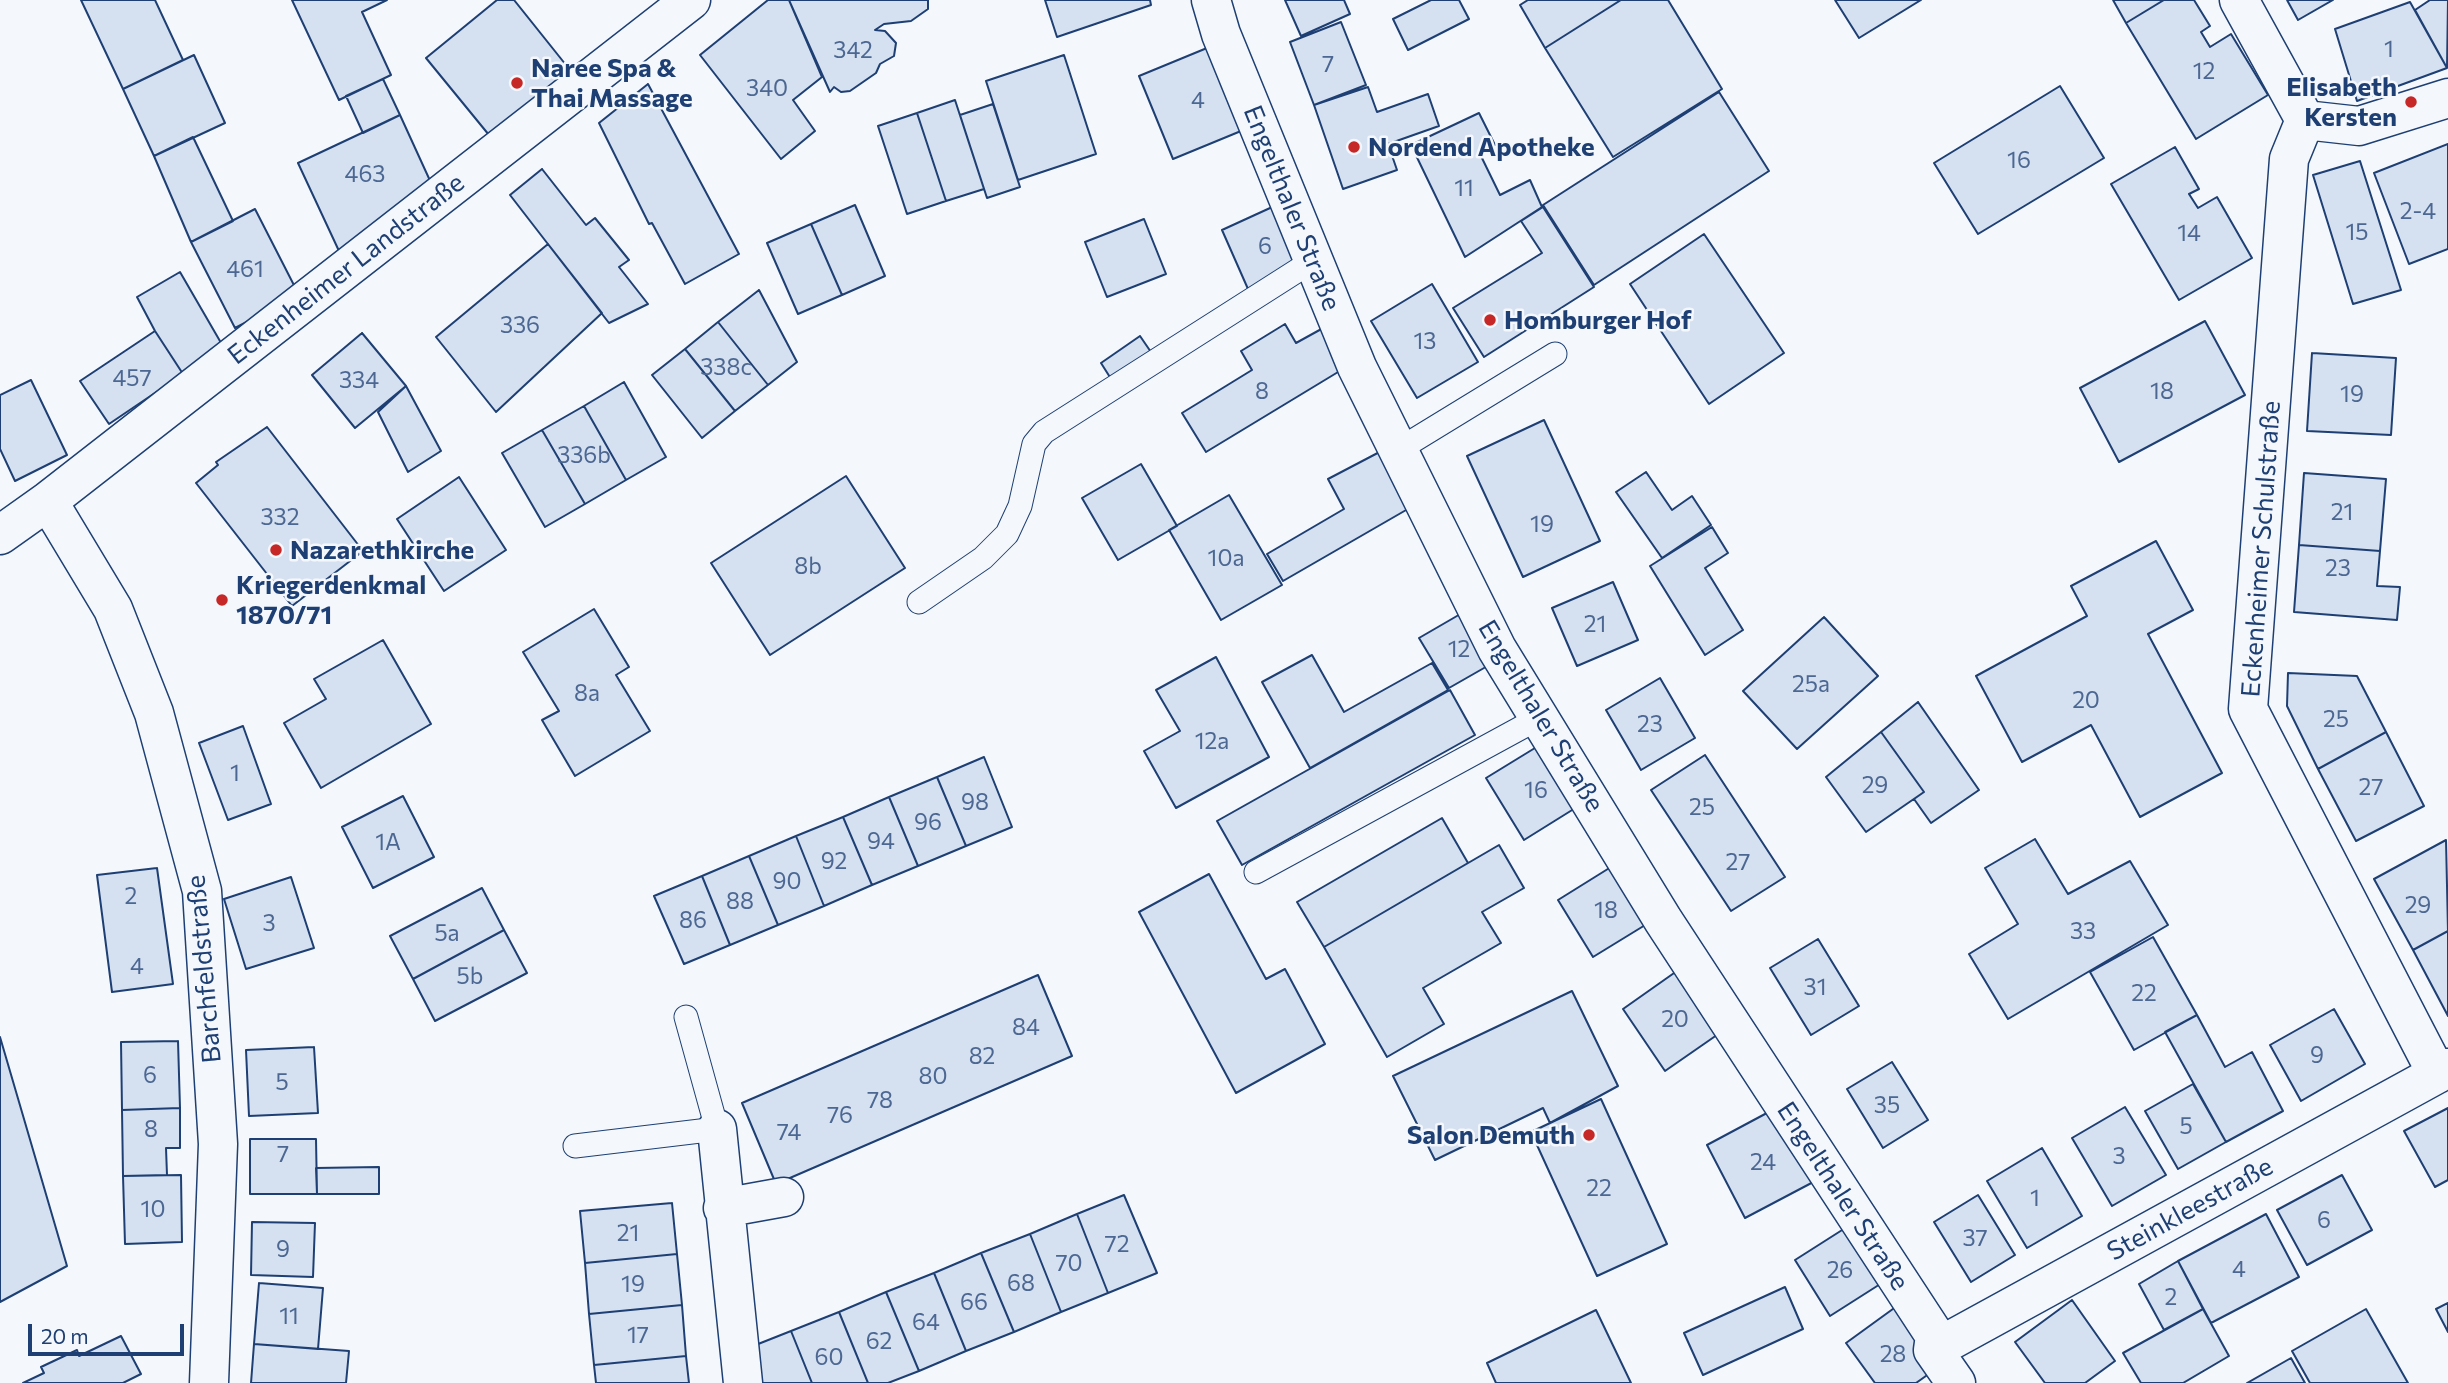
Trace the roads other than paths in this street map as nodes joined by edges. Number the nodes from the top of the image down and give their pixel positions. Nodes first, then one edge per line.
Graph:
1 (691, 0) edge
2 (1211, 0) edge
3 (2239, 0) edge
4 (2448, 98) edge
5 (2305, 120) junction
6 (1314, 260) junction
7 (1555, 354) dead end
8 (1398, 450) junction
9 (48, 501) junction
10 (0, 535) edge
11 (919, 602) dead end
12 (1539, 718) junction
13 (1256, 872) dead end
14 (686, 1017) dead end
15 (2443, 1071) edge
16 (717, 1129) junction
17 (575, 1146) dead end
18 (784, 1197) dead end
19 (723, 1208) junction
20 (1933, 1350) junction
21 (209, 1383) edge
22 (743, 1383) edge
23 (1956, 1383) edge

1 - 9 street, Eckenheimer Landstraße
2 - 6 street, Engelthaler Straße
3 - 5 street
4 - 5 street
5 - 15 street, Eckenheimer Schulstraße
6 - 8 street, Engelthaler Straße
6 - 11 lane
7 - 8 lane
8 - 12 street, Engelthaler Straße
9 - 10 street, Eckenheimer Landstraße
9 - 21 street, Barchfeldstraße
12 - 13 lane
12 - 20 street, Engelthaler Straße
14 - 16 lane
15 - 20 street, Steinkleestraße
16 - 17 lane
16 - 19 street
18 - 19 street
19 - 22 street
20 - 23 street, Engelthaler Straße

